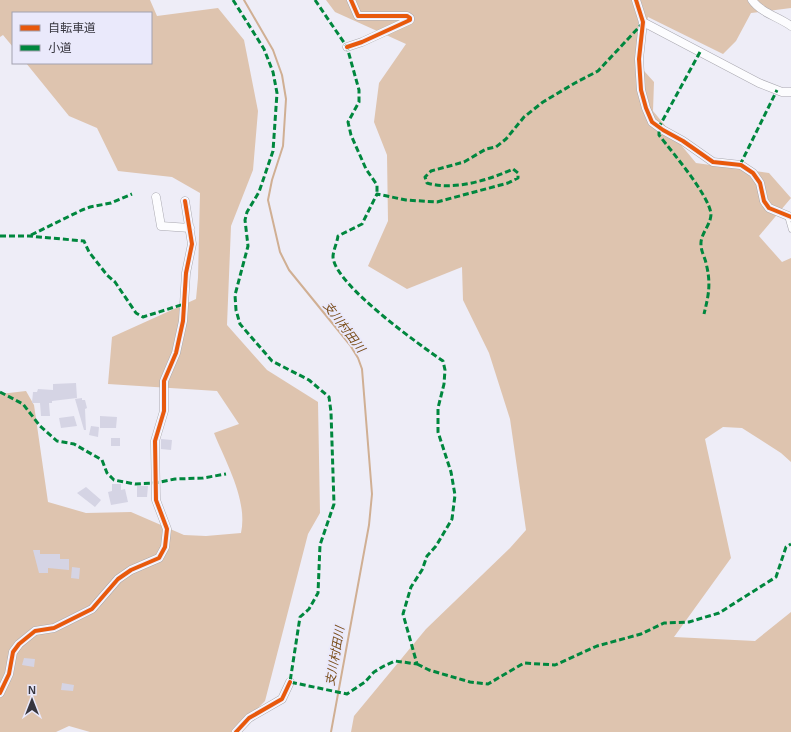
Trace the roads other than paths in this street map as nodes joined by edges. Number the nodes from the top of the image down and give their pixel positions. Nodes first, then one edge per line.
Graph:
1 (351, 0) edge
2 (636, 0) edge
3 (752, 0) edge
4 (643, 22) junction
5 (791, 26) edge
6 (347, 47) dead end
7 (791, 92) edge
8 (156, 198) dead end
9 (185, 201) dead end
10 (789, 216) edge
11 (190, 228) junction
12 (791, 230) edge
13 (290, 682) dead end
14 (0, 693) edge
15 (236, 732) edge

1 - 6 street
2 - 4 street
3 - 5 street
4 - 7 street
4 - 10 street
8 - 11 street
9 - 11 street
10 - 12 lane
11 - 14 street
13 - 15 street

